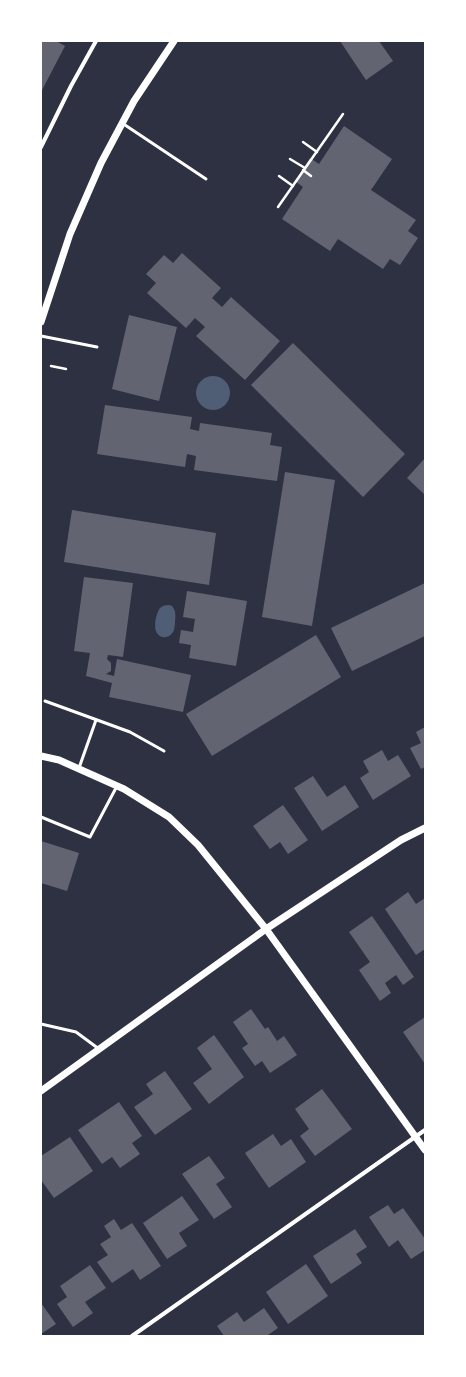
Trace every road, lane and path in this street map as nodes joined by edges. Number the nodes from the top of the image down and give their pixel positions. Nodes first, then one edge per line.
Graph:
1 (96, 41) edge
2 (174, 41) edge
3 (343, 114) dead end
4 (122, 123) junction
5 (303, 142) dead end
6 (41, 147) edge
7 (317, 152) junction
8 (290, 159) dead end
9 (304, 169) junction
10 (278, 176) dead end
11 (311, 176) dead end
12 (206, 179) dead end
13 (292, 186) junction
14 (278, 207) dead end
15 (41, 322) edge
16 (41, 336) edge
17 (97, 347) dead end
18 (51, 366) dead end
19 (66, 369) dead end
20 (45, 701) dead end
21 (96, 720) junction
22 (164, 751) dead end
23 (41, 756) edge
24 (79, 768) junction
25 (117, 786) junction
26 (41, 817) edge
27 (425, 828) edge
28 (266, 930) junction
29 (41, 1024) edge
30 (100, 1049) junction
31 (41, 1091) edge
32 (425, 1130) edge
33 (415, 1136) junction
34 (425, 1150) edge
35 (132, 1336) edge

1 - 6 street
2 - 4 street
3 - 7 path
4 - 12 lane
4 - 15 street
5 - 7 path
7 - 9 path
8 - 9 path
9 - 11 path
9 - 13 path
10 - 13 path
13 - 14 path
16 - 17 lane
18 - 19 path
20 - 21 lane
21 - 22 lane
21 - 24 lane
23 - 24 street
24 - 25 street
25 - 26 lane
25 - 28 street
27 - 28 street
28 - 30 street
28 - 33 street
29 - 30 lane
30 - 31 street
32 - 33 street
33 - 34 street
33 - 35 street

